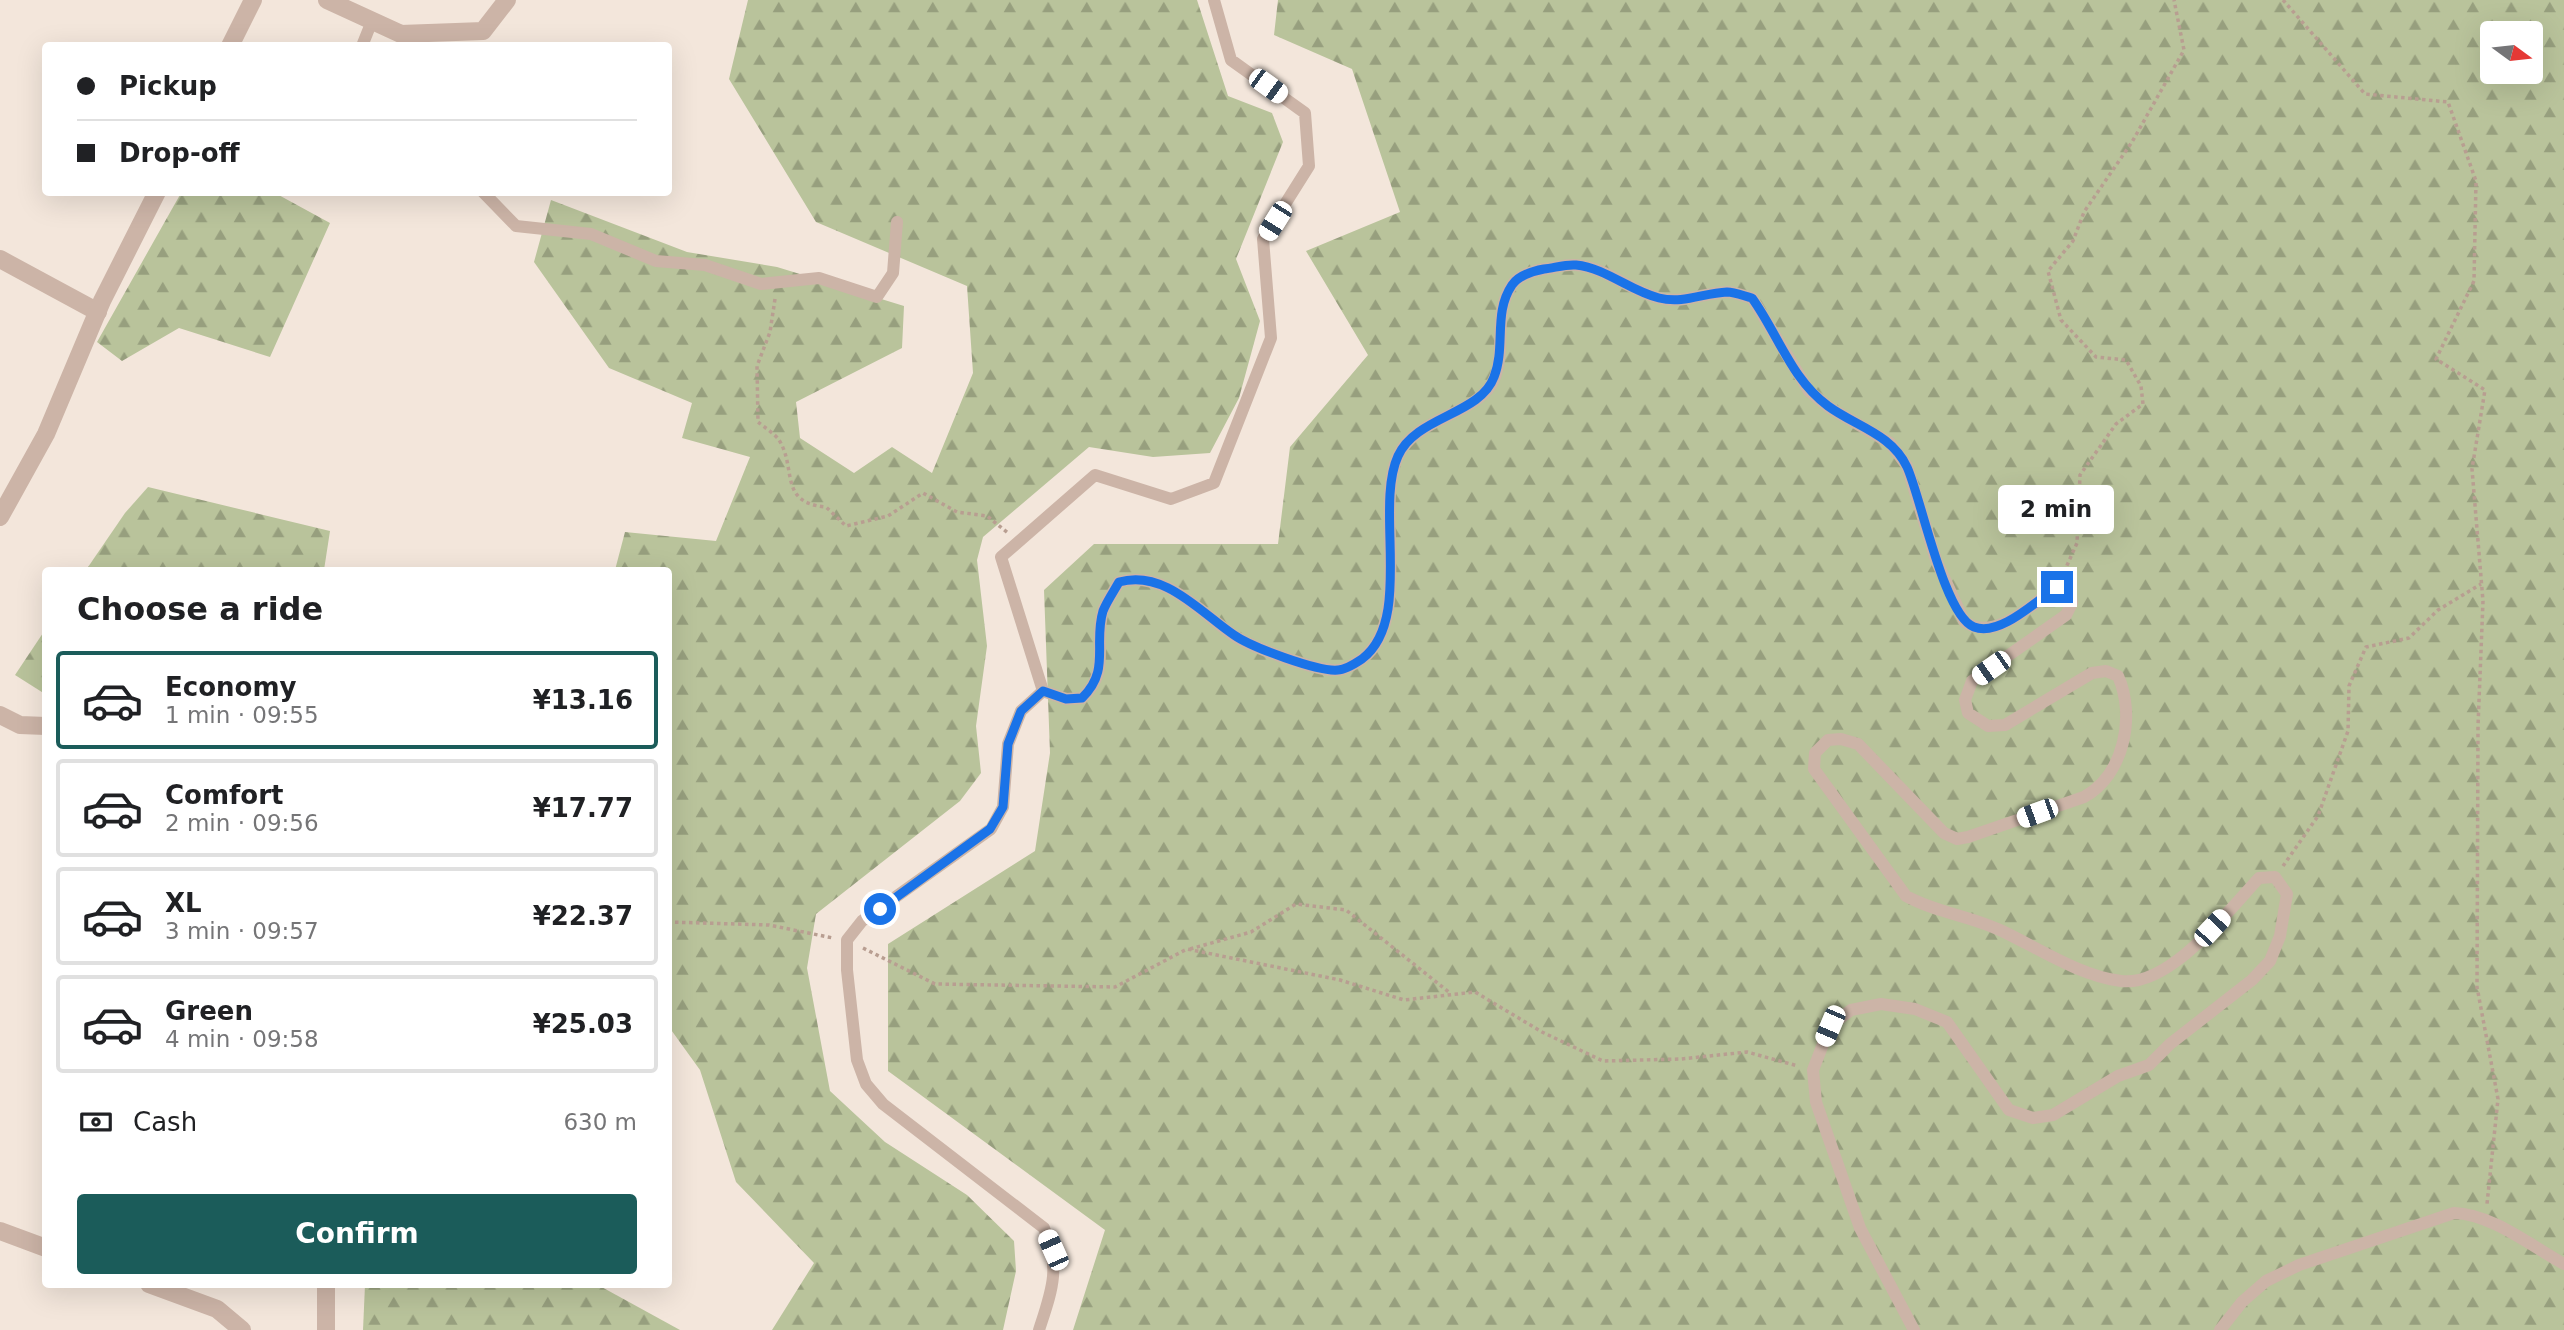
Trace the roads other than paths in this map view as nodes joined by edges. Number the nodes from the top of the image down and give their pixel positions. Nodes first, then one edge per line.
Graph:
1 (253, 0) edge
2 (327, 0) edge
3 (507, 0) edge
4 (1214, 0) edge
5 (372, 21) junction
6 (232, 42) edge
7 (364, 42) edge
8 (155, 196) edge
9 (487, 196) edge
10 (897, 222) dead end
11 (0, 259) edge
12 (98, 312) junction
13 (0, 517) edge
14 (1043, 691) junction
15 (0, 715) edge
16 (42, 726) edge
17 (0, 1231) edge
18 (42, 1247) edge
19 (2564, 1264) edge
20 (160, 1288) edge
21 (326, 1288) edge
22 (242, 1330) edge
23 (326, 1330) edge
24 (1039, 1330) edge
25 (1914, 1330) edge
26 (2220, 1330) edge

1 - 6 street
2 - 5 street
3 - 5 street
4 - 14 lane
5 - 7 lane
8 - 12 street
9 - 10 lane
11 - 12 street
12 - 13 street
14 - 24 lane
14 - 25 lane
15 - 16 street
17 - 18 street
19 - 26 lane
20 - 22 street
21 - 23 street

